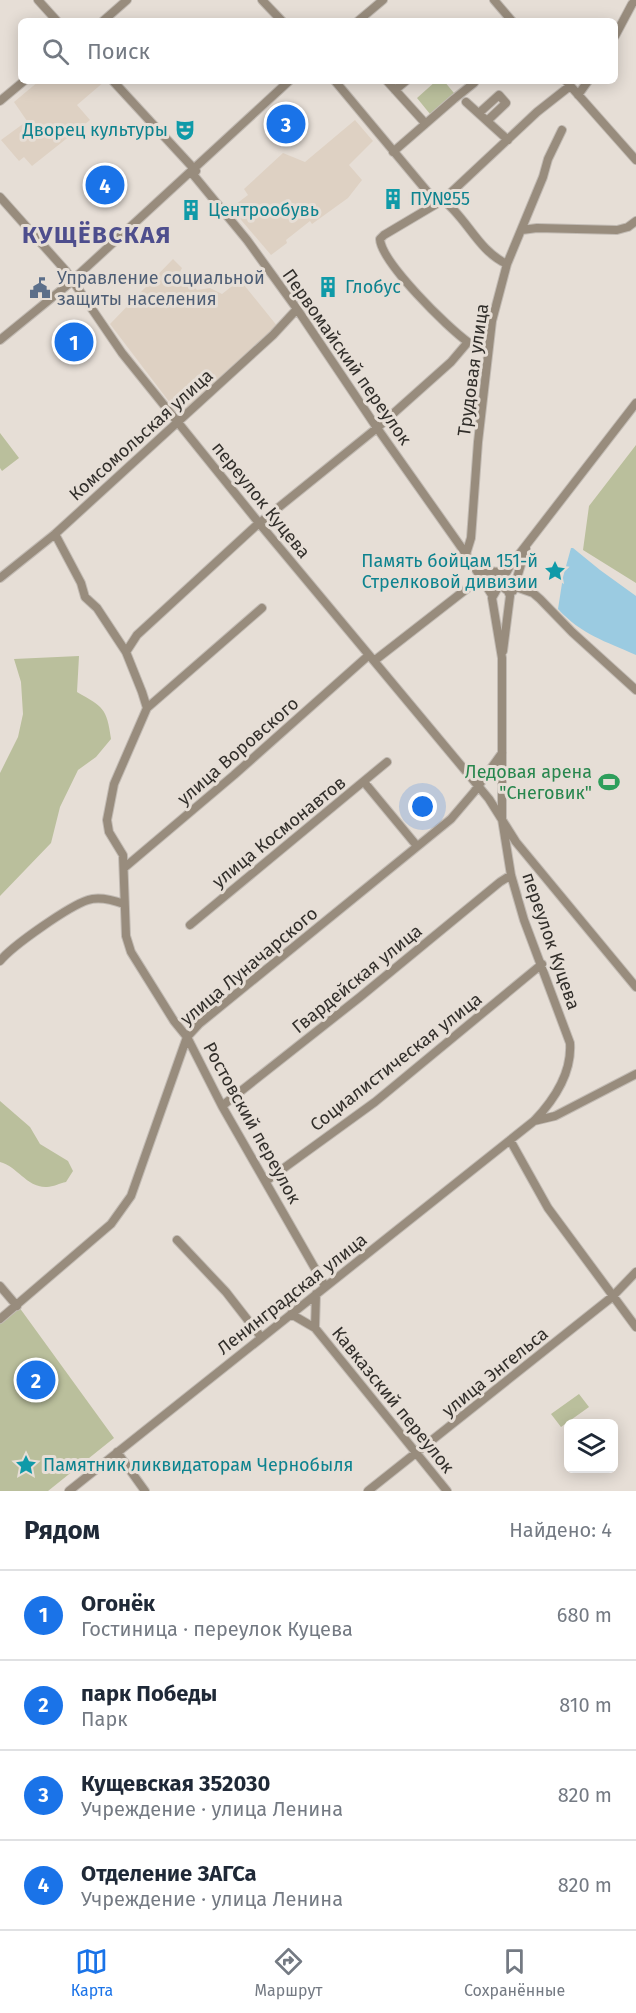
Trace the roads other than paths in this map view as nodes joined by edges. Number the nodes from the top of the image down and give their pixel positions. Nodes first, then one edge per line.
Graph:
1 (38, 0) edge
2 (127, 0) edge
3 (262, 0) edge
4 (383, 0) edge
5 (494, 0) edge
6 (636, 0) edge
7 (54, 18) edge
8 (106, 18) edge
9 (279, 18) edge
10 (362, 18) edge
11 (509, 18) edge
12 (618, 30) edge
13 (20, 84) edge
14 (115, 84) edge
15 (286, 84) edge
16 (337, 84) edge
17 (390, 84) edge
18 (402, 84) edge
19 (473, 84) edge
20 (567, 84) edge
21 (569, 84) edge
22 (586, 84) edge
23 (395, 90) junction
24 (579, 95) junction
25 (0, 101) edge
26 (466, 102) dead end
27 (479, 113) junction
28 (487, 121) junction
29 (425, 123) junction
30 (562, 130) dead end
31 (508, 140) junction
32 (393, 152) junction
33 (636, 160) edge
34 (195, 172) junction
35 (0, 197) edge
36 (440, 201) junction
37 (636, 221) edge
38 (522, 230) junction
39 (507, 264) junction
40 (73, 280) junction
41 (297, 309) junction
42 (0, 340) edge
43 (636, 403) edge
44 (178, 422) junction
45 (377, 428) junction
46 (261, 522) junction
47 (55, 534) junction
48 (527, 544) junction
49 (466, 554) junction
50 (473, 564) junction
51 (510, 566) junction
52 (482, 570) junction
53 (0, 578) edge
54 (482, 581) junction
55 (516, 587) junction
56 (501, 594) junction
57 (262, 608) dead end
58 (126, 652) junction
59 (372, 658) junction
60 (502, 658) junction
61 (636, 690) edge
62 (147, 708) junction
63 (503, 752) junction
64 (387, 762) dead end
65 (364, 782) junction
66 (478, 787) junction
67 (502, 819) junction
68 (417, 846) junction
69 (124, 868) junction
70 (511, 875) junction
71 (124, 904) junction
72 (190, 925) dead end
73 (0, 961) edge
74 (542, 964) junction
75 (636, 987) edge
76 (187, 1037) junction
77 (567, 1072) joint
78 (636, 1074) edge
79 (222, 1106) junction
80 (534, 1121) junction
81 (510, 1140) junction
82 (266, 1181) junction
83 (177, 1240) dead end
84 (636, 1272) edge
85 (0, 1286) edge
86 (325, 1286) junction
87 (316, 1294) junction
88 (612, 1297) junction
89 (16, 1306) junction
90 (291, 1314) junction
91 (0, 1319) edge
92 (315, 1328) junction
93 (636, 1328) edge
94 (261, 1337) junction
95 (117, 1452) junction
96 (417, 1454) junction
97 (69, 1491) edge
98 (145, 1491) edge
99 (368, 1491) edge
100 (447, 1491) edge

1 - 7 street
2 - 8 street
3 - 9 street
4 - 10 street
5 - 11 street
6 - 12 street
13 - 25 street
14 - 34 street, Первомайский переулок
15 - 34 street
16 - 32 street
17 - 23 street
18 - 23 street
19 - 29 street
20 - 31 street
21 - 24 street
22 - 24 street
23 - 29 street
24 - 33 street
26 - 27 street
27 - 28 street
27 - 28 street
28 - 31 street
29 - 32 street
30 - 38 street, Трудовая улица
31 - 36 street
32 - 36 street
34 - 40 street
34 - 41 street, Первомайский переулок
35 - 40 street, переулок Куцева
36 - 39 street
36 - 45 street, Трудовая улица
37 - 38 street
38 - 39 street, Трудовая улица
39 - 49 street, Трудовая улица
40 - 42 street
40 - 44 street, переулок Куцева
41 - 44 street, Комсомольская улица
41 - 45 street, Первомайский переулок
43 - 48 street
44 - 46 street, переулок Куцева
44 - 47 street, Комсомольская улица
45 - 46 street, Трудовая улица
45 - 49 street, Первомайский переулок
46 - 58 street, Трудовая улица
46 - 59 street, переулок Куцева
47 - 53 street, Комсомольская улица
47 - 58 street
48 - 51 street
48 - 55 street
49 - 50 street, Первомайский переулок
50 - 52 street, Первомайский переулок
50 - 54 street, Первомайский переулок
51 - 52 street
51 - 56 street
52 - 56 street, Первомайский переулок
54 - 56 street, Первомайский переулок
54 - 59 street, улица Воровского
55 - 56 street
55 - 61 street
56 - 60 street, Первомайский переулок
56 - 60 street, Первомайский переулок
57 - 62 street, Ростовский переулок
58 - 62 street
59 - 66 street, переулок Куцева
59 - 69 street, улица Воровского
60 - 63 street, Первомайский переулок
62 - 69 street, Ростовский переулок
63 - 66 street, улица Луначарского
63 - 67 street, Первомайский переулок
64 - 65 street, улица Космонавтов
65 - 68 street
65 - 72 street, улица Космонавтов
66 - 67 street, переулок Куцева
66 - 68 street, улица Луначарского
67 - 70 street, переулок Куцева
67 - 75 street, переулок Куцева
68 - 76 street, улица Луначарского
69 - 71 street, Ростовский переулок
70 - 74 street, переулок Куцева
70 - 79 street, Гвардейская улица
71 - 73 street
71 - 76 street, Ростовский переулок
74 - 77 street, переулок Куцева
74 - 82 street, Социалистическая улица
76 - 79 street, Ростовский переулок
76 - 89 street, улица Луначарского
77 - 80 street, Ленинградская улица
78 - 80 street, Ленинградская улица
79 - 82 street, Ростовский переулок
80 - 81 street, Ленинградская улица
81 - 86 street, Ленинградская улица
81 - 88 street
82 - 86 street, Ростовский переулок
83 - 94 street
84 - 88 street, улица Энгельса
85 - 89 street
86 - 87 street, Ленинградская улица
87 - 90 street, Ленинградская улица
87 - 92 street, Кавказский переулок
88 - 93 street
88 - 96 street, улица Энгельса
89 - 91 street, улица Луначарского
90 - 92 street, Кавказский переулок
90 - 94 street, Ленинградская улица
92 - 96 street, Кавказский переулок
94 - 95 street, Ленинградская улица
95 - 97 street, Ленинградская улица
95 - 98 street
96 - 99 street, улица Энгельса
96 - 100 street, Кавказский переулок

